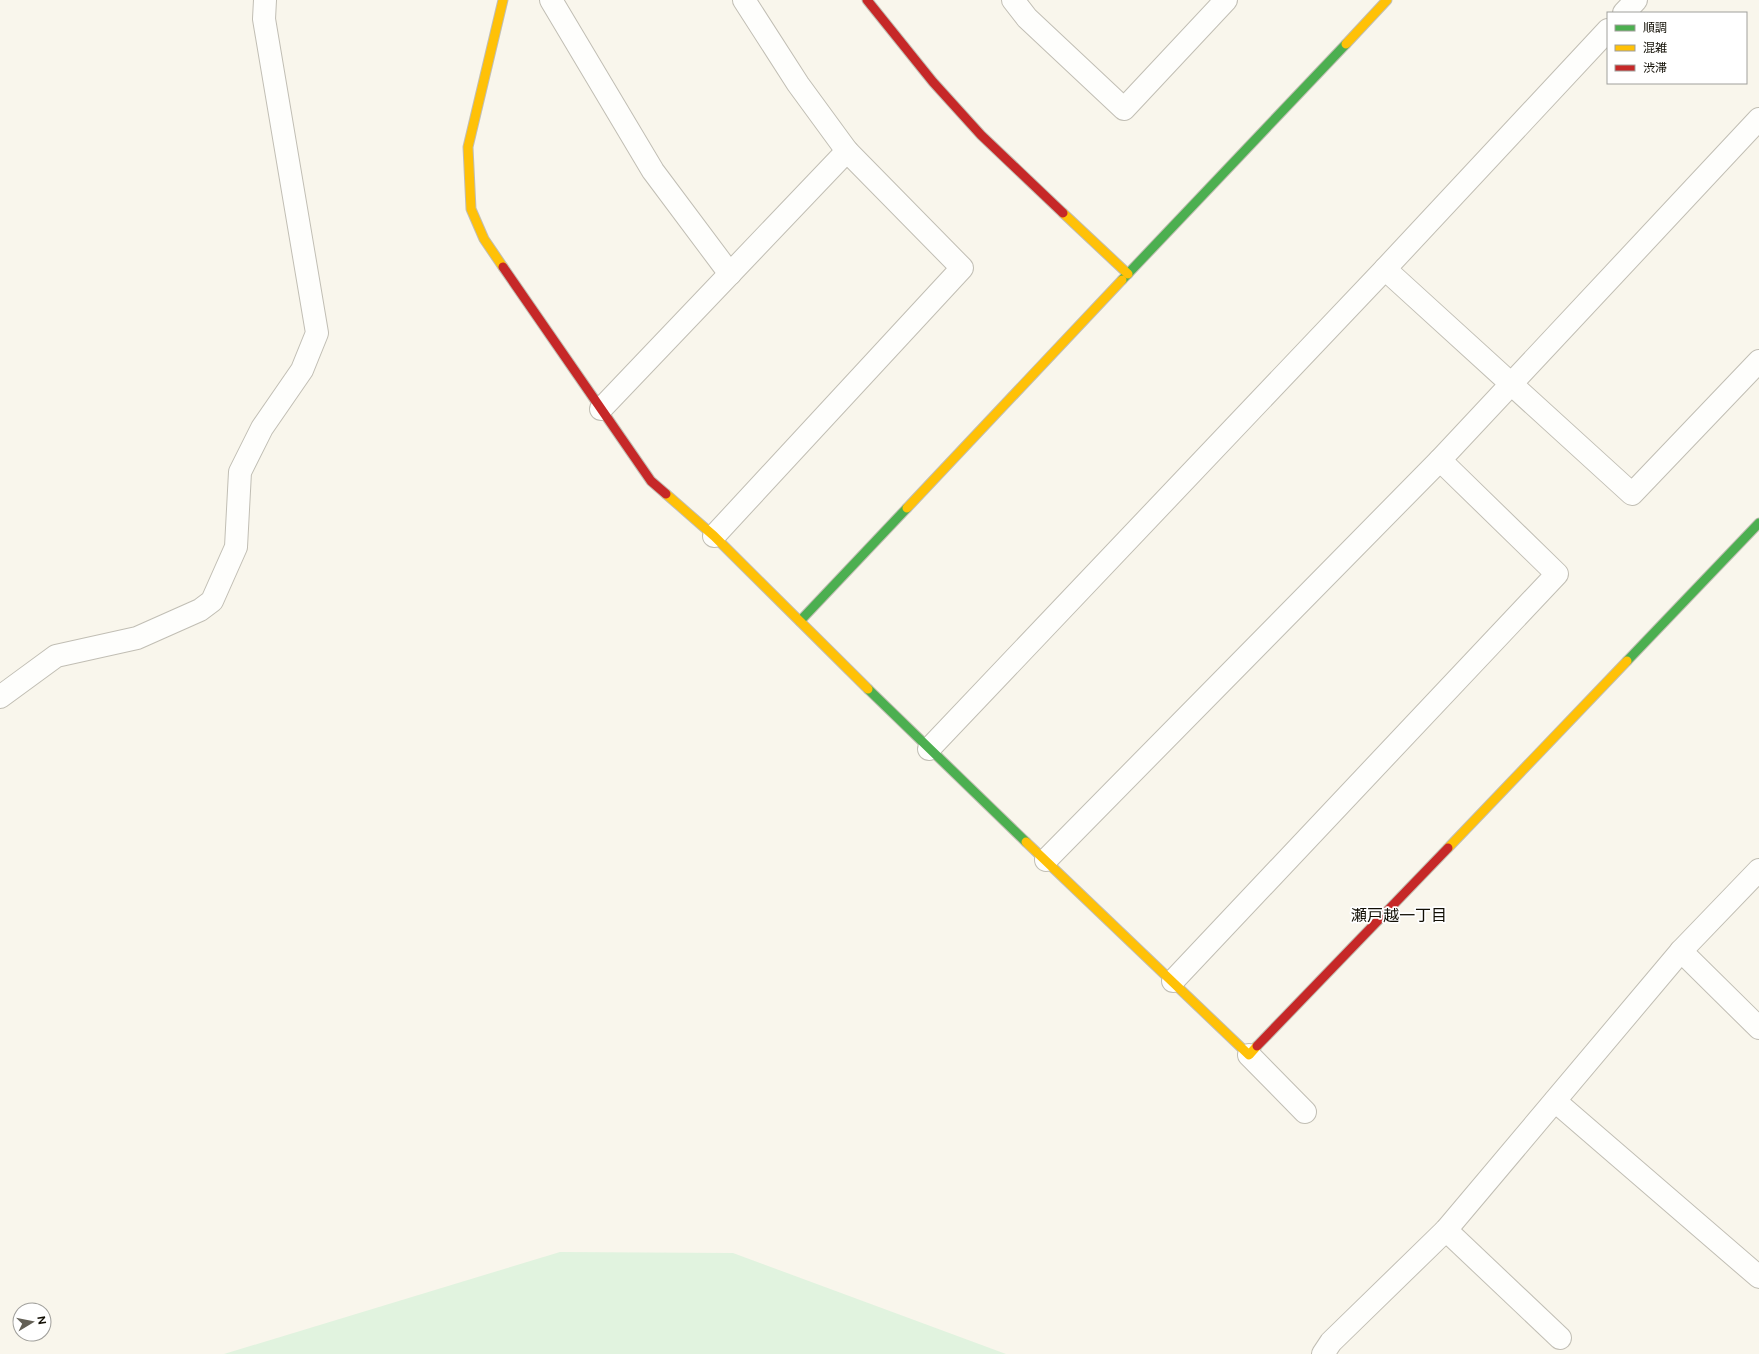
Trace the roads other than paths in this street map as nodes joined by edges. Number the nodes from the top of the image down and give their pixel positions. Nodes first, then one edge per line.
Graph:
1 (265, 0) edge
2 (503, 0) edge
3 (551, 0) edge
4 (744, 0) edge
5 (867, 0) edge
6 (1014, 0) edge
7 (1226, 0) edge
8 (1387, 0) edge
9 (1636, 0) edge
10 (1625, 12) edge
11 (1607, 31) edge
12 (1759, 119) edge
13 (847, 152) junction
14 (1385, 269) junction
15 (730, 274) junction
16 (1128, 274) junction
17 (1759, 361) edge
18 (1511, 384) junction
19 (601, 409) junction
20 (1440, 460) junction
21 (1759, 523) edge
22 (714, 536) junction
23 (800, 620) junction
24 (0, 697) edge
25 (929, 749) junction
26 (1046, 860) junction
27 (1759, 870) edge
28 (1681, 951) junction
29 (1173, 981) junction
30 (1759, 1028) edge
31 (1249, 1055) junction
32 (1555, 1101) junction
33 (1305, 1112) dead end
34 (1446, 1230) junction
35 (1759, 1277) edge
36 (1560, 1338) dead end
37 (1323, 1354) edge

1 - 24 street
2 - 19 street
3 - 15 street
4 - 13 street
5 - 16 street
6 - 7 street
8 - 16 street
9 - 10 street
11 - 14 street
12 - 18 street
13 - 15 street
13 - 22 street
14 - 18 street
14 - 25 street
15 - 19 street
16 - 23 street
17 - 18 street
18 - 20 street
19 - 22 street
20 - 26 street
20 - 29 street
21 - 31 street
22 - 23 street
23 - 25 street
25 - 26 street
26 - 29 street
27 - 28 street
28 - 30 street
28 - 32 street
29 - 31 street
31 - 33 street
32 - 34 street
32 - 35 street
34 - 36 street
34 - 37 street

